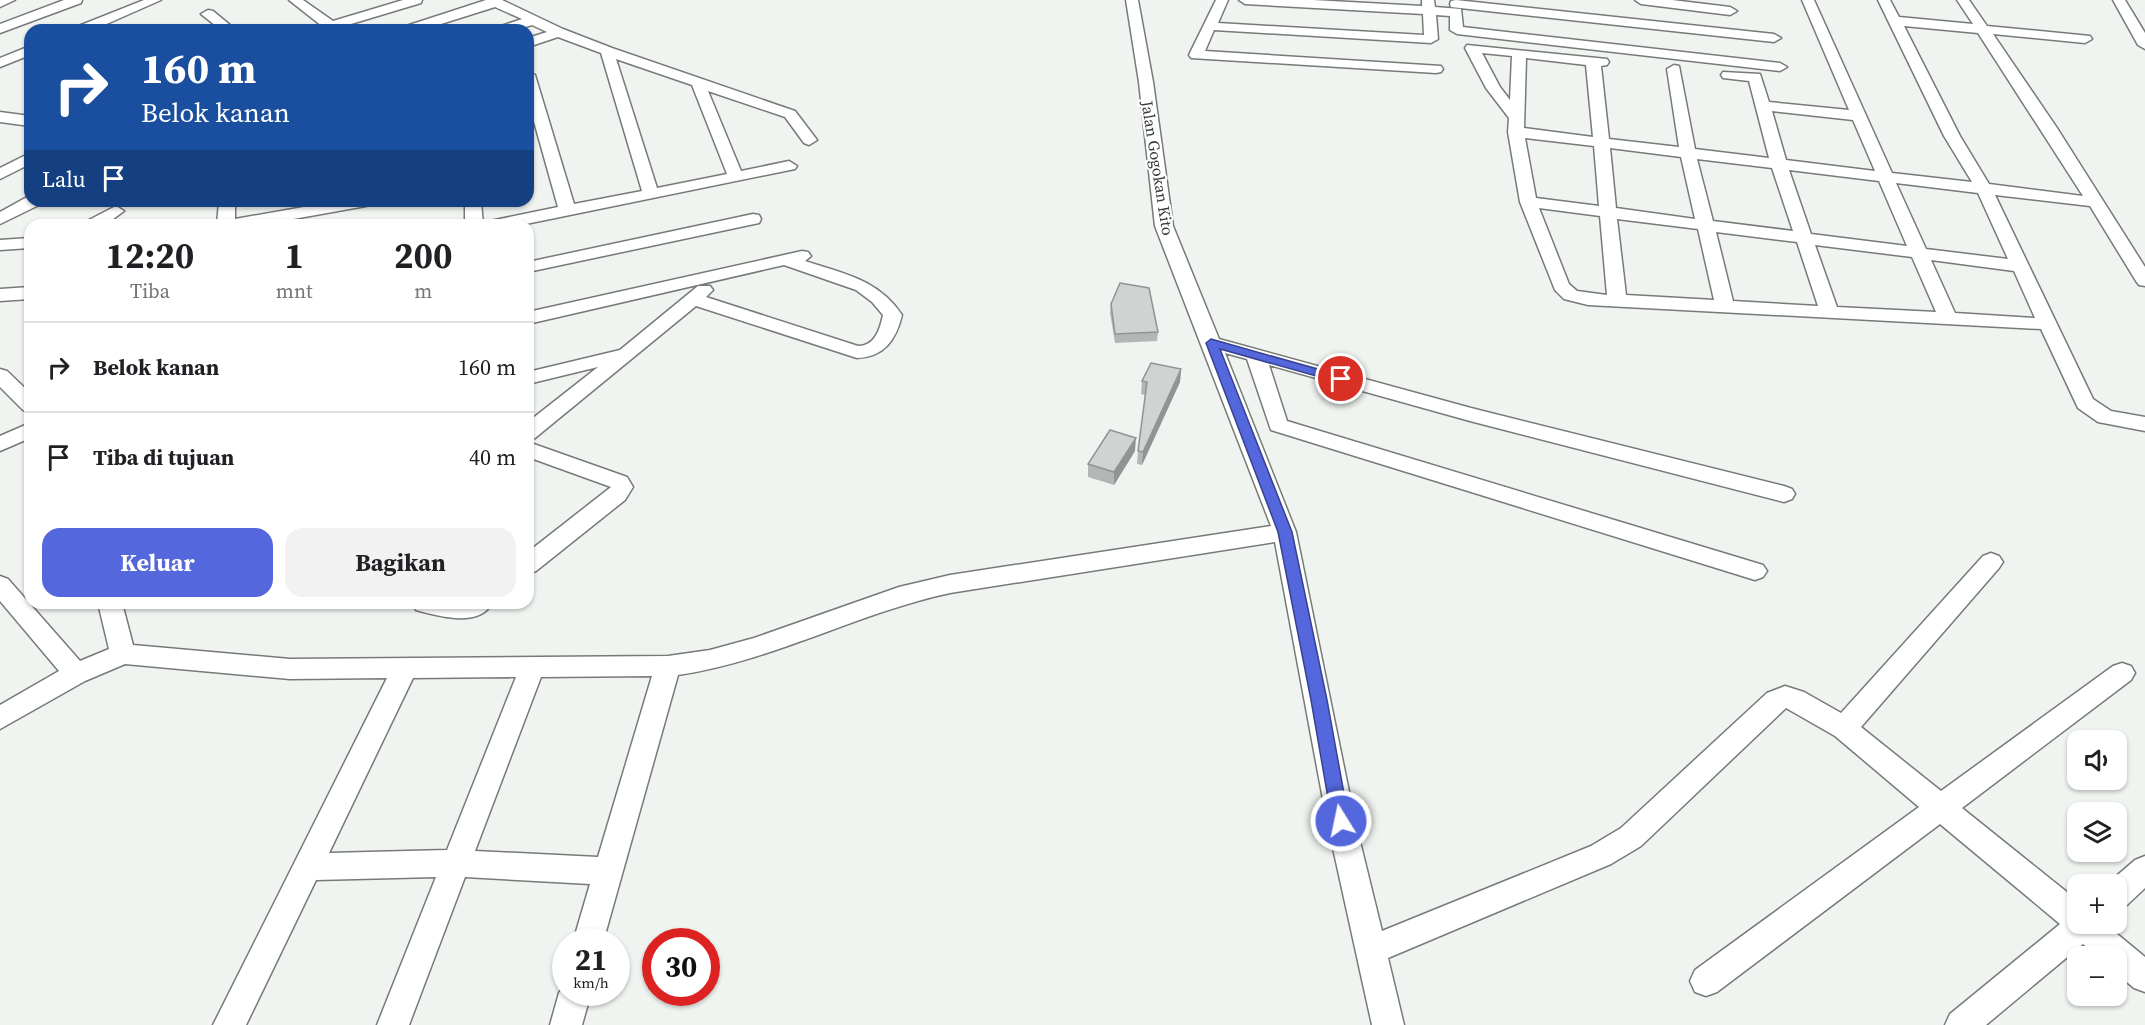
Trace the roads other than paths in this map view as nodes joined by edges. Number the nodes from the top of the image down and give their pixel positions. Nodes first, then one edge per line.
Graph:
1 (9, 0) edge
2 (76, 0) edge
3 (154, 0) edge
4 (295, 0) edge
5 (416, 0) edge
6 (1132, 0) edge
7 (1222, 0) edge
8 (1245, 0) edge
9 (1641, 0) edge
10 (1808, 0) edge
11 (1884, 0) edge
12 (1963, 0) edge
13 (2119, 0) edge
14 (495, 1) edge
15 (323, 2) dead end
16 (0, 3) edge
17 (1456, 5) edge
18 (1733, 5) edge
19 (1429, 6) edge
20 (307, 7) junction
21 (1594, 13) junction
22 (208, 14) dead end
23 (533, 20) junction
24 (1895, 21) junction
25 (96, 24) edge
26 (221, 24) edge
27 (328, 24) edge
28 (345, 24) edge
29 (426, 24) edge
30 (521, 24) edge
31 (1208, 26) junction
32 (0, 29) edge
33 (1981, 29) junction
34 (558, 32) junction
35 (1774, 38) dead end
36 (2085, 39) dead end
37 (534, 41) edge
38 (2145, 45) edge
39 (607, 51) junction
40 (24, 53) edge
41 (1519, 53) junction
42 (1593, 53) junction
43 (0, 63) edge
44 (1780, 67) dead end
45 (1436, 69) dead end
46 (1674, 69) junction
47 (698, 83) junction
48 (534, 96) edge
49 (1764, 106) junction
50 (1860, 116) junction
51 (0, 117) edge
52 (24, 120) edge
53 (1516, 124) junction
54 (809, 140) dead end
55 (1600, 142) junction
56 (1688, 153) junction
57 (24, 161) edge
58 (1779, 164) junction
59 (789, 166) dead end
60 (0, 174) edge
61 (736, 177) junction
62 (1886, 177) junction
63 (1984, 189) junction
64 (651, 194) junction
65 (1528, 201) junction
66 (2094, 202) junction
67 (24, 206) edge
68 (332, 207) edge
69 (567, 210) junction
70 (1608, 211) junction
71 (0, 219) edge
72 (266, 219) edge
73 (524, 219) edge
74 (753, 219) dead end
75 (1705, 223) junction
76 (1804, 237) junction
77 (24, 243) edge
78 (0, 245) edge
79 (1919, 253) junction
80 (813, 254) dead end
81 (786, 260) junction
82 (534, 266) edge
83 (2019, 266) junction
84 (720, 275) junction
85 (2145, 281) edge
86 (24, 293) edge
87 (0, 295) edge
88 (693, 299) junction
89 (1617, 300) junction
90 (1725, 306) junction
91 (1830, 313) junction
92 (534, 317) edge
93 (1948, 320) junction
94 (2048, 324) junction
95 (1211, 343) junction
96 (626, 355) junction
97 (1256, 356) junction
98 (0, 375) edge
99 (534, 377) edge
100 (24, 399) edge
101 (2145, 424) edge
102 (534, 428) edge
103 (24, 433) edge
104 (0, 444) edge
105 (534, 456) edge
106 (1784, 494) dead end
107 (1285, 532) junction
108 (534, 560) edge
109 (1991, 562) dead end
110 (1755, 571) dead end
111 (0, 585) edge
112 (112, 609) edge
113 (123, 654) junction
114 (668, 666) junction
115 (405, 668) junction
116 (532, 668) junction
117 (2122, 673) dead end
118 (76, 674) junction
119 (0, 718) edge
120 (1844, 728) junction
121 (1941, 807) junction
122 (455, 863) junction
123 (306, 867) junction
124 (2145, 869) edge
125 (608, 871) junction
126 (2127, 885) edge
127 (2067, 911) edge
128 (592, 928) edge
129 (2069, 934) edge
130 (2095, 934) edge
131 (1370, 951) junction
132 (2145, 977) edge
133 (1706, 981) dead end
134 (571, 1006) edge
135 (230, 1025) edge
136 (393, 1025) edge
137 (566, 1025) edge
138 (1388, 1025) edge
139 (1961, 1025) edge

1 - 16 street
2 - 32 street
3 - 25 street
4 - 20 street
5 - 28 street
6 - 95 street, Jalan Gogokan Kito
7 - 31 street
8 - 19 street
9 - 18 street
10 - 50 street
11 - 24 street
12 - 33 street
13 - 38 street
14 - 23 street
14 - 29 street
15 - 20 street
17 - 19 street
17 - 21 street
17 - 42 street
19 - 31 street
20 - 27 street
21 - 35 street
21 - 42 street
22 - 26 street
23 - 30 street
23 - 34 street
24 - 33 street
24 - 63 street
31 - 45 street
33 - 36 street
33 - 66 street
34 - 37 street
34 - 39 street
39 - 47 street
39 - 64 street
40 - 43 street
41 - 42 street
41 - 53 street
41 - 53 street
42 - 44 street
42 - 46 street
42 - 55 street
46 - 49 street
46 - 56 street
47 - 54 street
47 - 61 street
48 - 69 street
49 - 50 street
49 - 58 street
50 - 62 street
51 - 52 street
53 - 55 street
53 - 65 street
55 - 56 street
55 - 70 street
56 - 58 street
56 - 75 street
57 - 60 street
58 - 62 street
58 - 76 street
59 - 61 street
61 - 64 street
62 - 63 street
62 - 79 street
63 - 66 street
63 - 83 street
64 - 69 street
65 - 70 street
65 - 89 street
66 - 85 street
67 - 71 street
68 - 72 street
69 - 73 street
70 - 75 street
70 - 89 street
74 - 82 street
75 - 76 street
75 - 90 street
76 - 79 street
76 - 91 street
77 - 78 street
79 - 83 street
79 - 93 street
80 - 81 street
81 - 84 street
81 - 88 street
83 - 94 street
84 - 88 street
84 - 92 street
86 - 87 street
88 - 96 street
89 - 90 street
90 - 91 street
91 - 93 street
93 - 94 street
94 - 101 street
95 - 97 street
95 - 107 street, Jalan Gogokan Kito
96 - 99 street
96 - 102 street
97 - 106 street
97 - 110 street
98 - 100 street
103 - 104 street
105 - 108 street
107 - 114 street
107 - 131 street, Jalan Gogokan Kito
109 - 120 street
111 - 118 street
112 - 113 street
113 - 115 street
113 - 118 street
114 - 116 street
114 - 125 street
115 - 116 street
115 - 123 street
116 - 122 street
117 - 121 street
118 - 119 street
120 - 121 street
120 - 131 street
121 - 127 street
121 - 133 street
122 - 123 street
122 - 125 street
122 - 136 street
123 - 135 street
124 - 126 street
125 - 128 street
129 - 139 street
130 - 132 street
131 - 138 street, Jalan Gogokan Kito
134 - 137 street

